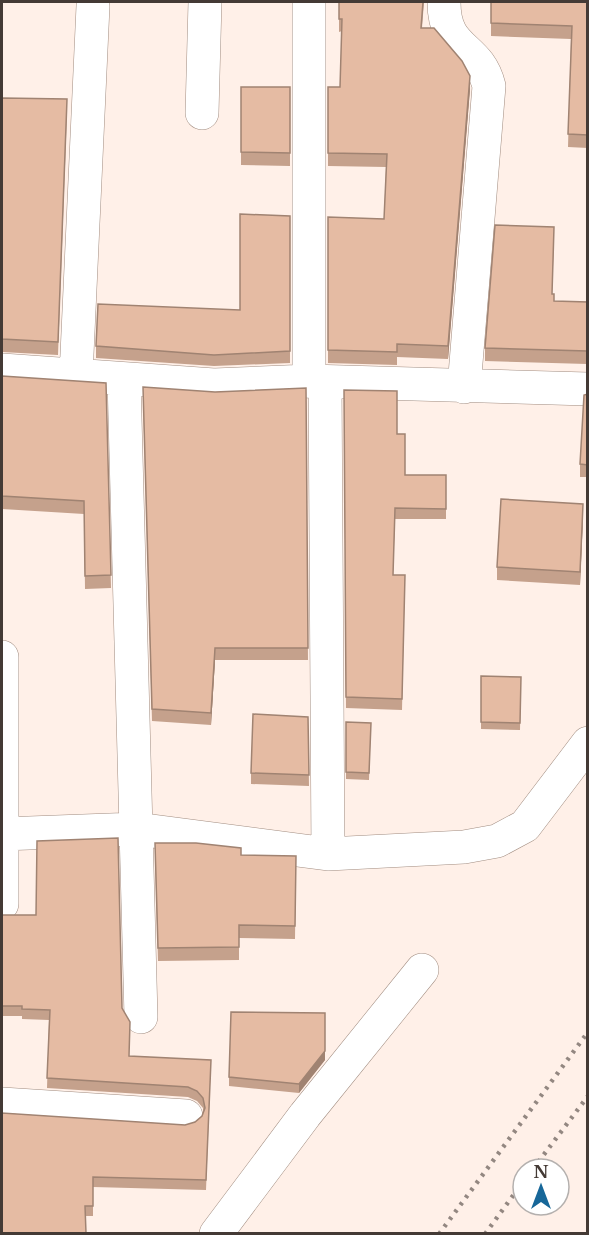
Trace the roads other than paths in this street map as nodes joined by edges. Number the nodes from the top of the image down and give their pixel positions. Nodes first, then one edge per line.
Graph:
1 (205, 2) edge
2 (309, 2) edge
3 (444, 2) edge
4 (93, 6) dead end
5 (202, 113) dead end
6 (2, 370) edge
7 (76, 376) junction
8 (124, 380) junction
9 (317, 382) junction
10 (464, 387) junction
11 (588, 389) edge
12 (2, 657) edge
13 (588, 743) edge
14 (137, 829) junction
15 (2, 834) edge
16 (328, 854) junction
17 (2, 904) edge
18 (422, 970) dead end
19 (141, 1017) dead end
20 (2, 1104) edge
21 (186, 1116) dead end
22 (216, 1233) edge

1 - 5 street
2 - 9 street
3 - 10 street
4 - 7 street
6 - 7 street
7 - 8 street
8 - 9 street
8 - 14 street
9 - 10 street
9 - 16 street
10 - 11 street
12 - 15 street
13 - 16 street
14 - 15 street
14 - 16 street
14 - 19 street
15 - 17 street
18 - 22 street
20 - 21 street

